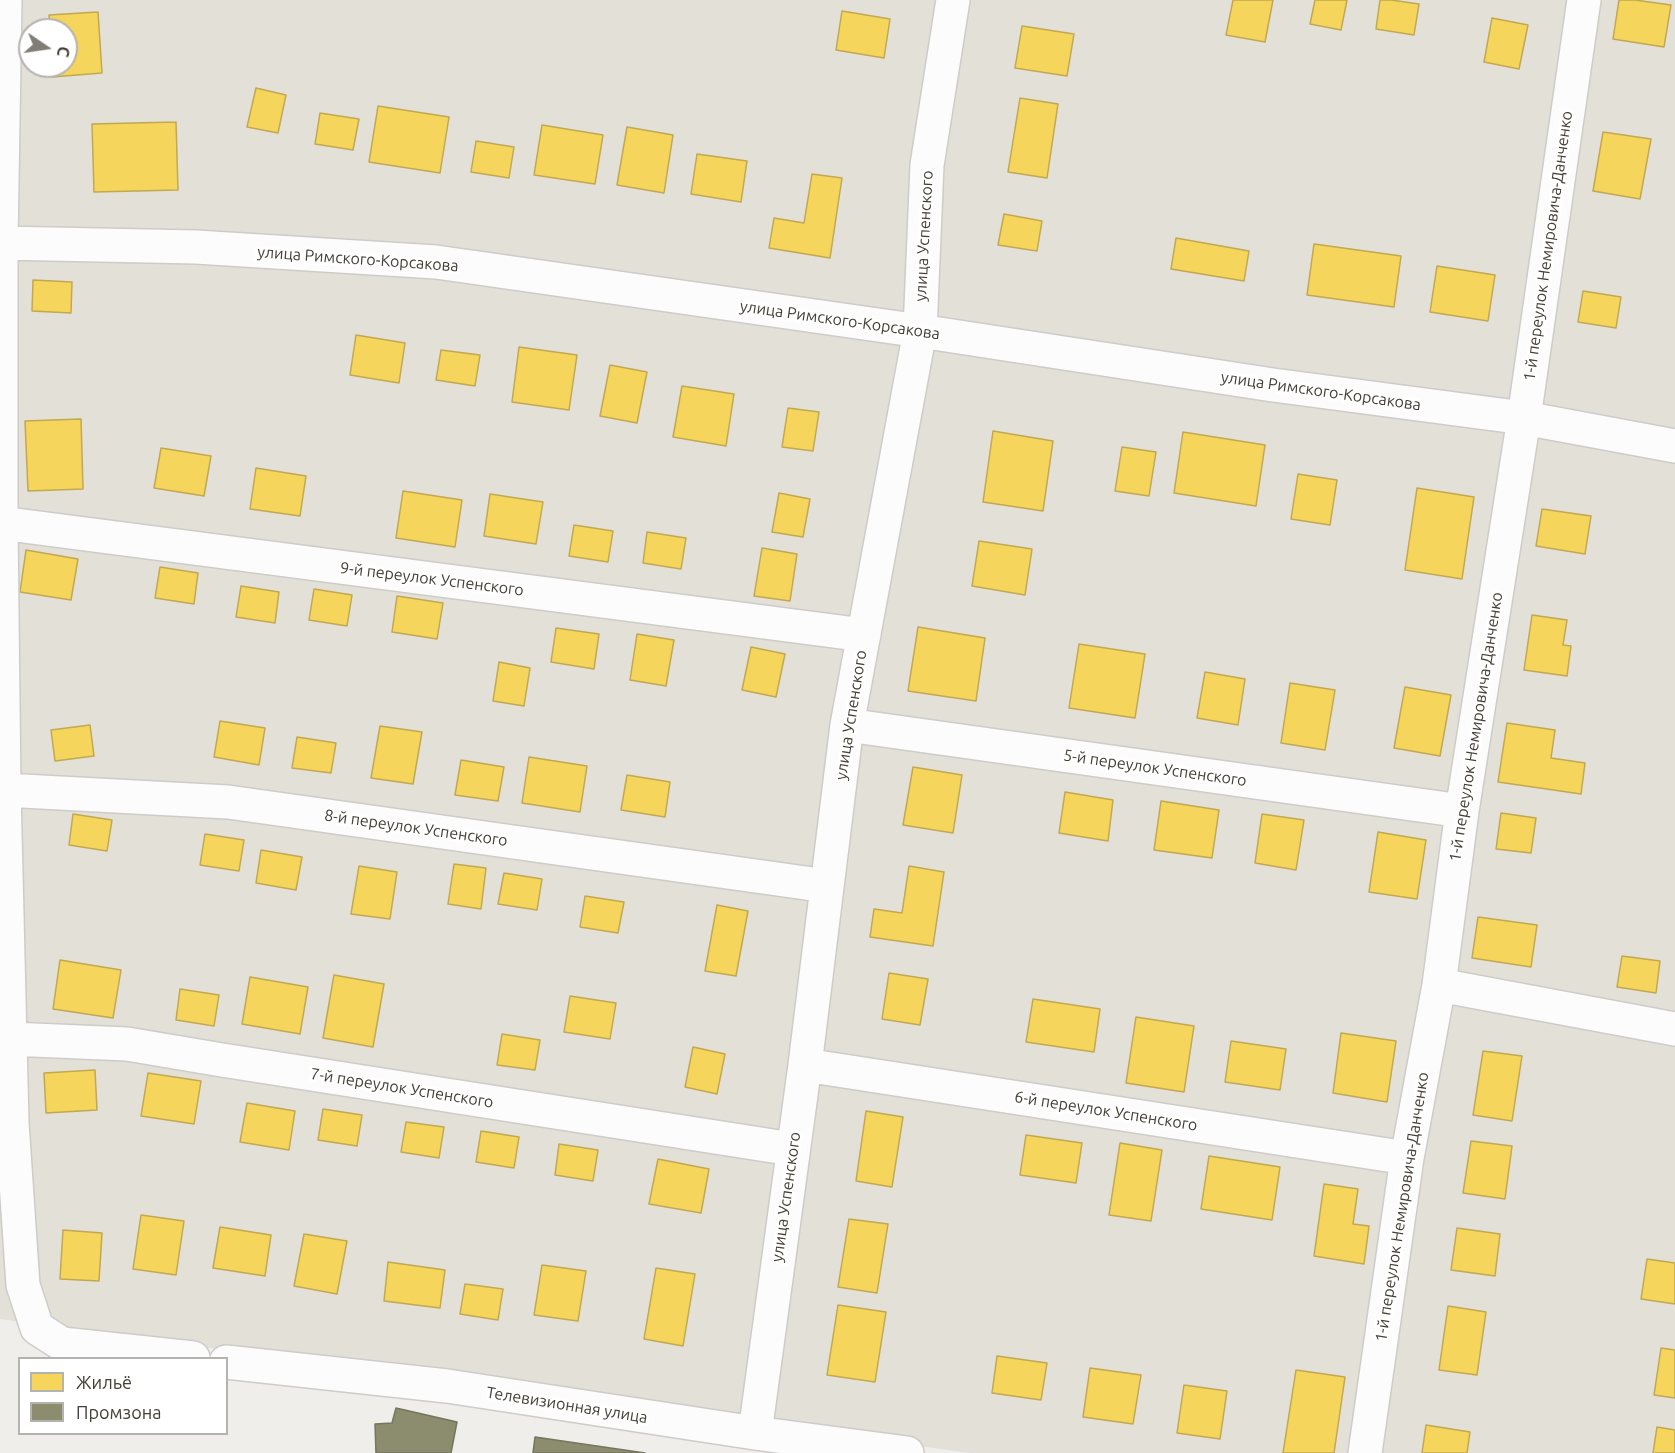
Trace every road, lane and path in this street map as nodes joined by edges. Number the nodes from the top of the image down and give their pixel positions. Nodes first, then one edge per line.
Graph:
1 (5, 0) edge
2 (953, 0) edge
3 (1584, 0) edge
4 (1, 243) edge
5 (920, 331) junction
6 (1524, 418) junction
7 (1675, 446) edge
8 (1, 523) edge
9 (864, 635) junction
10 (847, 725) junction
11 (4, 790) junction
12 (1462, 811) junction
13 (827, 886) junction
14 (1439, 984) junction
15 (1675, 1029) edge
16 (10, 1039) junction
17 (805, 1065) junction
18 (6, 1123) edge
19 (792, 1149) junction
20 (1407, 1158) junction
21 (176, 1357) edge
22 (228, 1362) edge
23 (755, 1433) junction
24 (907, 1453) edge
25 (1365, 1453) edge

1 - 4 street
2 - 5 street, улица Успенского
3 - 6 street, 1-й переулок Немировича-Данченко
4 - 5 street, улица Римского-Корсакова
4 - 8 street
5 - 6 street, улица Римского-Корсакова
5 - 9 street, улица Успенского
6 - 7 street, улица Римского-Корсакова
6 - 12 street, 1-й переулок Немировича-Данченко
8 - 9 street, 9-й переулок Успенского
8 - 11 street
9 - 10 street, улица Успенского
10 - 12 street, 5-й переулок Успенского
10 - 13 street, улица Успенского
11 - 13 street, 8-й переулок Успенского
11 - 16 street
12 - 14 street, 1-й переулок Немировича-Данченко
13 - 17 street, улица Успенского
14 - 15 street
14 - 20 street, 1-й переулок Немировича-Данченко
16 - 18 street
16 - 19 street, 7-й переулок Успенского
17 - 19 street, улица Успенского
17 - 20 street, 6-й переулок Успенского
18 - 21 street
19 - 23 street, улица Успенского
20 - 25 street, 1-й переулок Немировича-Данченко
22 - 23 street, Телевизионная улица
23 - 24 street, Телевизионная улица

